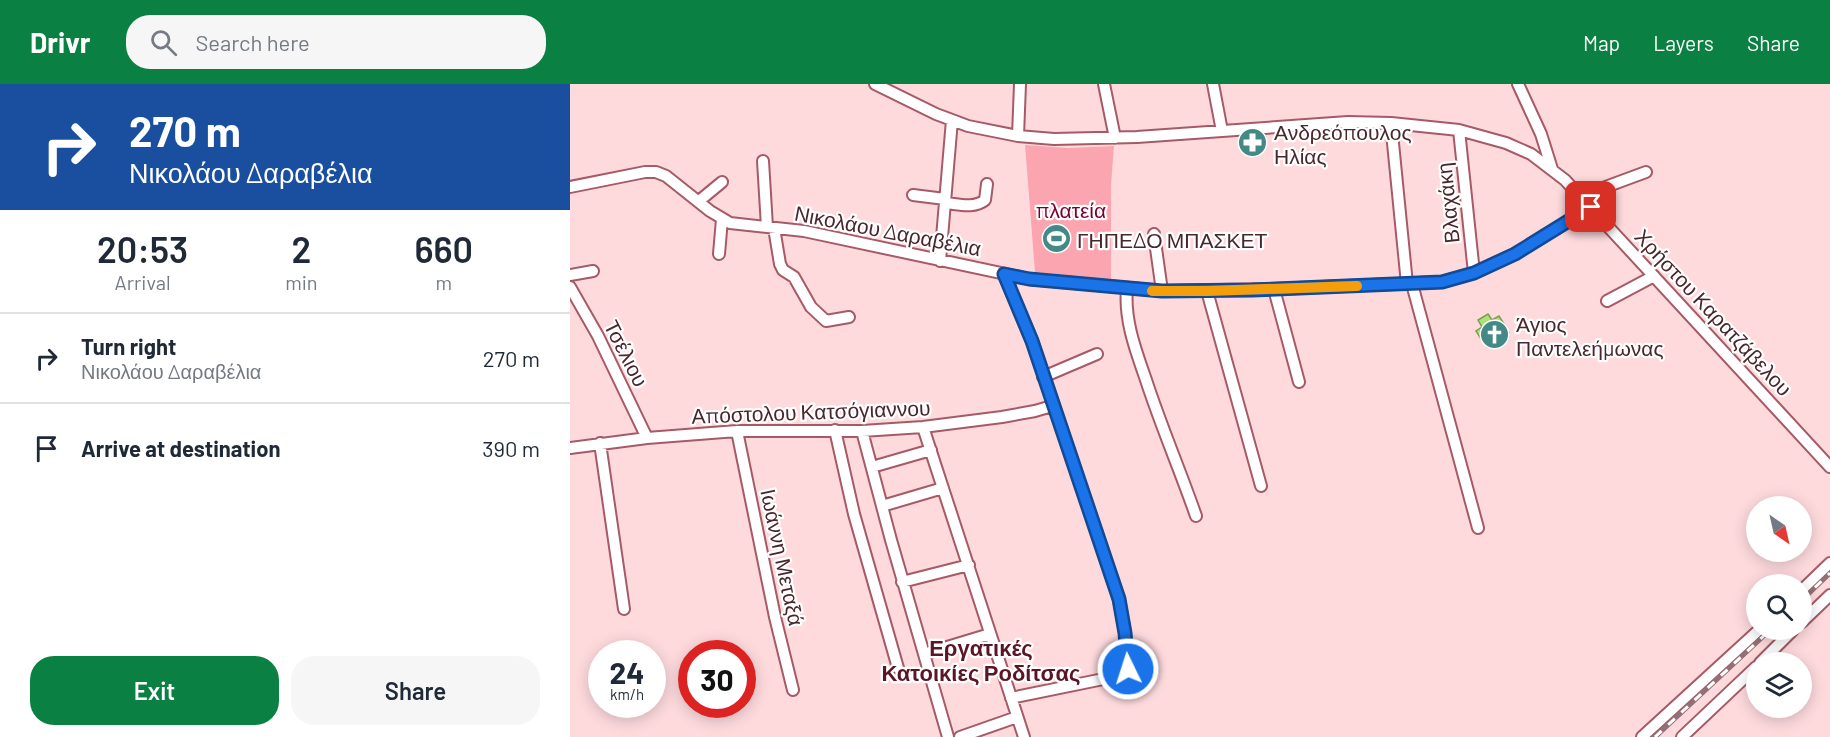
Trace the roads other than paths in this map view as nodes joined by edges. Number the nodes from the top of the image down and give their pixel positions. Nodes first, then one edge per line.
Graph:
1 (875, 84) edge
2 (1020, 84) edge
3 (1104, 84) edge
4 (1213, 84) edge
5 (1518, 84) edge
6 (952, 120) junction
7 (1391, 123) junction
8 (1459, 130) junction
9 (1222, 131) junction
10 (1018, 136) junction
11 (1115, 138) junction
12 (763, 161) dead end
13 (1552, 169) junction
14 (1646, 172) dead end
15 (722, 182) dead end
16 (987, 184) dead end
17 (570, 187) edge
18 (913, 195) dead end
19 (1581, 196) junction
20 (699, 201) junction
21 (945, 201) junction
22 (1591, 207) junction
23 (722, 219) junction
24 (771, 228) junction
25 (1154, 234) dead end
26 (719, 254) dead end
27 (940, 261) junction
28 (593, 271) dead end
29 (1474, 273) junction
30 (1004, 274) junction
31 (570, 275) edge
32 (1654, 276) junction
33 (1410, 284) junction
34 (570, 287) edge
35 (1127, 289) junction
36 (1274, 289) junction
37 (1162, 291) junction
38 (1207, 291) junction
39 (1607, 300) dead end
40 (849, 317) dead end
41 (1097, 354) dead end
42 (1043, 377) junction
43 (1299, 382) dead end
44 (1052, 406) junction
45 (923, 427) junction
46 (835, 430) junction
47 (861, 430) junction
48 (737, 431) junction
49 (647, 438) junction
50 (600, 443) junction
51 (570, 448) edge
52 (931, 450) junction
53 (872, 467) junction
54 (1830, 467) edge
55 (1262, 486) dead end
56 (943, 488) junction
57 (882, 506) junction
58 (1196, 516) dead end
59 (1478, 528) dead end
60 (1830, 563) edge
61 (969, 565) junction
62 (1812, 580) edge
63 (902, 582) junction
64 (1830, 595) edge
65 (624, 609) dead end
66 (1812, 612) edge
67 (990, 634) junction
68 (1748, 640) edge
69 (1783, 640) edge
70 (1771, 652) edge
71 (924, 654) junction
72 (898, 668) dead end
73 (1746, 676) edge
74 (793, 690) dead end
75 (1011, 698) junction
76 (1017, 717) junction
77 (948, 737) edge
78 (960, 737) edge
79 (1024, 737) edge
80 (1642, 737) edge
81 (1682, 737) edge

1 - 6 street, Χρήστου Καρατζάβελου
2 - 10 street
3 - 11 street
4 - 9 street
5 - 13 street
6 - 10 street, Χρήστου Καρατζάβελου
6 - 21 street
7 - 8 street, Χρήστου Καρατζάβελου
7 - 9 street, Χρήστου Καρατζάβελου
7 - 33 street
8 - 13 street, Χρήστου Καρατζάβελου
8 - 29 street, Βλαχάκη
9 - 11 street, Χρήστου Καρατζάβελου
10 - 11 street, Χρήστου Καρατζάβελου
12 - 24 street
13 - 19 street, Χρήστου Καρατζάβελου
14 - 19 street
15 - 20 street
16 - 21 street
17 - 20 street, Νικολάου Δαραβέλια
18 - 21 street
19 - 22 street, Χρήστου Καρατζάβελου
20 - 23 street, Νικολάου Δαραβέλια
21 - 27 street
22 - 29 street, Νικολάου Δαραβέλια
22 - 32 street, Χρήστου Καρατζάβελου
23 - 24 street, Νικολάου Δαραβέλια
23 - 26 street
24 - 27 street, Νικολάου Δαραβέλια
24 - 40 street
25 - 37 street
27 - 30 street, Νικολάου Δαραβέλια
28 - 31 street
29 - 33 street, Νικολάου Δαραβέλια
30 - 35 street, Νικολάου Δαραβέλια
30 - 42 street
32 - 39 street
32 - 54 street, Χρήστου Καρατζάβελου
33 - 36 street, Νικολάου Δαραβέλια
33 - 59 street
34 - 49 street, Τσέλιου
35 - 37 street, Νικολάου Δαραβέλια
35 - 58 street
36 - 38 street, Νικολάου Δαραβέλια
36 - 43 street
37 - 38 street, Νικολάου Δαραβέλια
38 - 55 street
41 - 42 street
42 - 44 street
44 - 45 street, Απόστολου Κατσόγιαννου
44 - 75 street
45 - 47 street, Απόστολου Κατσόγιαννου
45 - 52 street
46 - 47 street, Απόστολου Κατσόγιαννου
46 - 48 street, Απόστολου Κατσόγιαννου
46 - 72 street
47 - 53 street
48 - 49 street, Απόστολου Κατσόγιαννου
48 - 74 street, Ιωάννη Μεταξά
49 - 50 street, Απόστολου Κατσόγιαννου
50 - 51 street, Απόστολου Κατσόγιαννου
50 - 65 street
52 - 53 street
52 - 56 street
53 - 57 street
56 - 57 street
56 - 61 street
57 - 63 street
60 - 62 street
61 - 63 street
61 - 67 street
63 - 71 street
64 - 66 street
67 - 71 street
67 - 75 street
68 - 80 street
69 - 70 street
71 - 77 street
73 - 81 street
75 - 76 street
76 - 78 street
76 - 79 street

